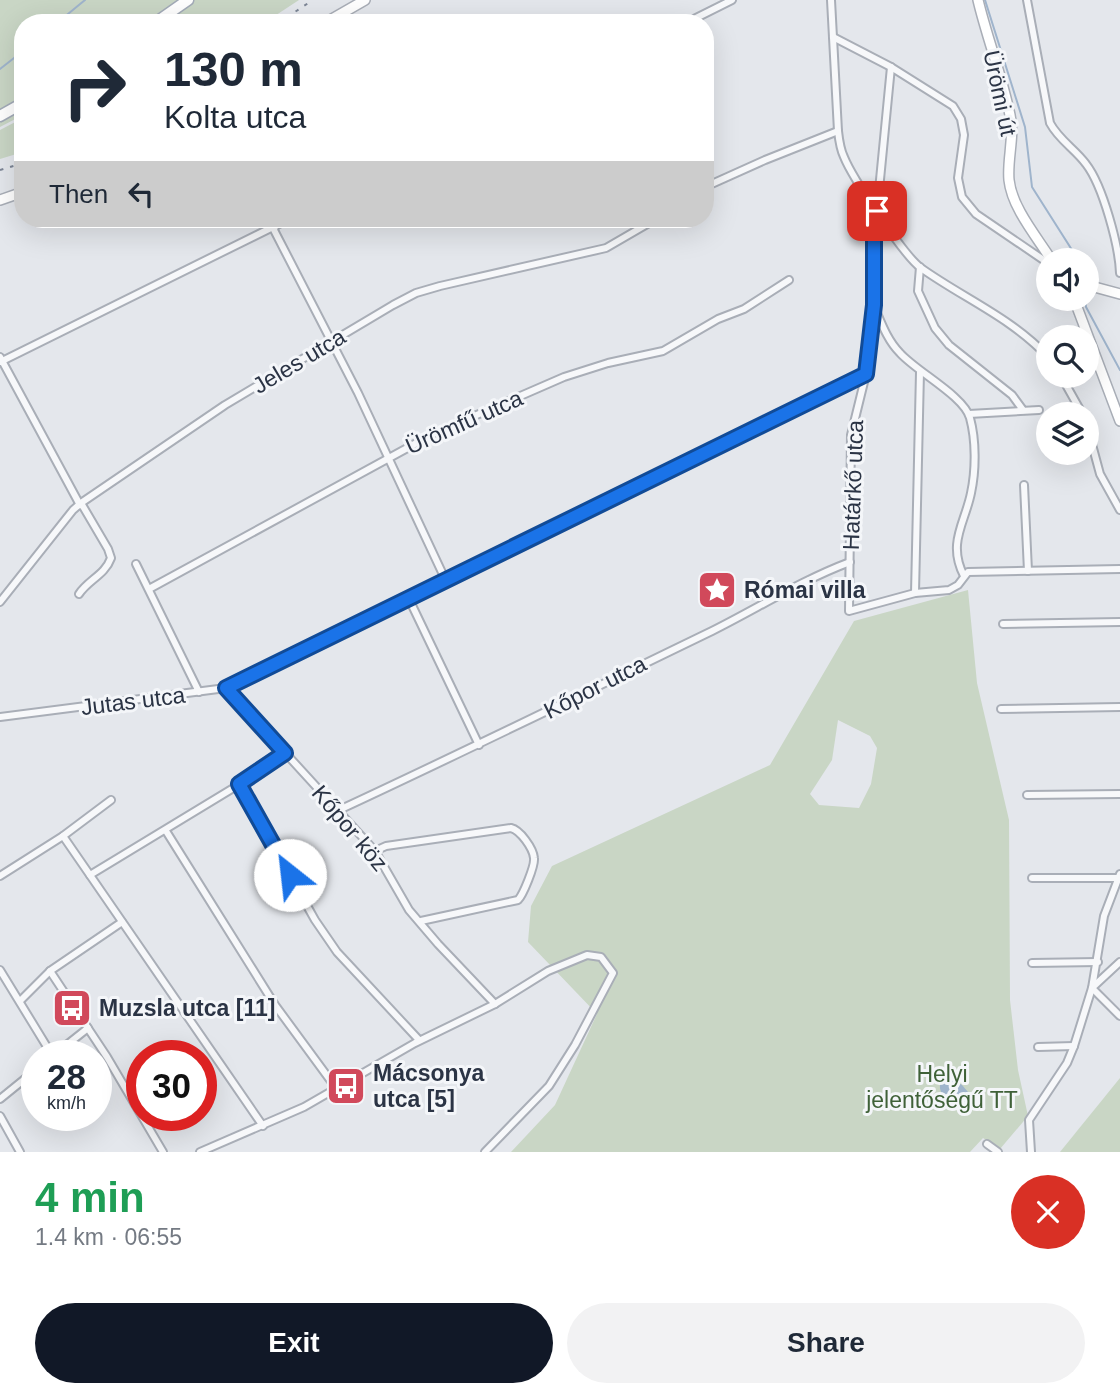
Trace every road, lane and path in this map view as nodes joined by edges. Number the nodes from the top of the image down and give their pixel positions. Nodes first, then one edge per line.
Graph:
1 (365, 0) edge
2 (732, 0) edge
3 (831, 0) edge
4 (978, 0) edge
5 (1027, 0) edge
6 (181, 2) edge
7 (166, 14) edge
8 (341, 14) edge
9 (704, 14) edge
10 (833, 37) junction
11 (891, 67) junction
12 (838, 131) junction
13 (714, 183) edge
14 (877, 211) junction
15 (264, 228) edge
16 (274, 228) edge
17 (640, 228) edge
18 (1042, 248) edge
19 (1036, 253) edge
20 (920, 267) junction
21 (1120, 273) edge
22 (789, 280) dead end
23 (1099, 289) edge
24 (1120, 295) edge
25 (874, 305) junction
26 (1079, 311) edge
27 (332, 341) junction
28 (1036, 347) edge
29 (1, 360) edge
30 (920, 372) junction
31 (866, 374) junction
32 (1023, 410) junction
33 (1036, 410) edge
34 (969, 414) junction
35 (1120, 421) edge
36 (387, 457) junction
37 (1098, 465) edge
38 (1024, 485) dead end
39 (80, 504) junction
40 (1120, 510) edge
41 (850, 562) junction
42 (136, 564) dead end
43 (1120, 569) edge
44 (1028, 571) junction
45 (964, 576) junction
46 (446, 581) junction
47 (149, 589) junction
48 (915, 593) junction
49 (79, 594) dead end
50 (409, 598) junction
51 (0, 602) edge
52 (1120, 622) edge
53 (1003, 624) dead end
54 (226, 688) junction
55 (199, 692) junction
56 (1120, 707) edge
57 (1001, 709) dead end
58 (0, 717) edge
59 (479, 745) junction
60 (285, 753) junction
61 (239, 784) junction
62 (1120, 794) edge
63 (1027, 795) dead end
64 (111, 800) dead end
65 (339, 810) junction
66 (166, 831) junction
67 (63, 836) junction
68 (375, 850) junction
69 (0, 876) edge
70 (90, 876) junction
71 (1119, 876) edge
72 (1032, 878) dead end
73 (421, 921) junction
74 (122, 922) junction
75 (1120, 961) edge
76 (1098, 962) junction
77 (1032, 963) dead end
78 (0, 970) edge
79 (50, 971) junction
80 (1092, 988) junction
81 (20, 1001) junction
82 (495, 1004) junction
83 (1120, 1016) edge
84 (88, 1028) junction
85 (44, 1040) edge
86 (72, 1040) edge
87 (419, 1040) junction
88 (1074, 1046) junction
89 (1038, 1047) dead end
90 (21, 1082) edge
91 (336, 1088) junction
92 (0, 1099) edge
93 (0, 1116) edge
94 (262, 1126) junction
95 (987, 1144) dead end
96 (20, 1152) edge
97 (163, 1152) edge
98 (200, 1152) edge
99 (485, 1152) edge
100 (998, 1152) edge
101 (1031, 1152) edge

1 - 8 main road
2 - 9 street
3 - 10 street
4 - 18 main road, Ürömi út
5 - 21 street
6 - 7 main road
10 - 11 street
10 - 12 street
11 - 14 street, Határkő utca
11 - 19 street
12 - 13 street
12 - 14 street
14 - 20 street
14 - 25 street, Határkő utca
15 - 29 street
16 - 27 street
17 - 27 street, Jeles utca
20 - 28 street
20 - 32 street
22 - 36 street, Ürömfű utca
23 - 24 main road
25 - 30 street
25 - 31 street, Határkő utca
26 - 35 main road
27 - 36 street
27 - 39 street, Jeles utca
29 - 39 street
30 - 34 street
30 - 48 street
31 - 41 street, Határkő utca
31 - 46 street, Jutas utca
32 - 33 street
32 - 34 street
34 - 45 street
36 - 46 street
36 - 47 street, Ürömfű utca
37 - 40 street
38 - 44 street
39 - 49 street
39 - 51 street, Jeles utca
41 - 48 street, Határkő utca
41 - 59 street, Kőpor utca
42 - 47 street
43 - 44 street
44 - 45 street
45 - 48 street
46 - 50 street, Jutas utca
47 - 55 street
50 - 54 street, Jutas utca
50 - 59 street
52 - 53 street
54 - 55 street, Jutas utca
54 - 60 street, Kőpor köz
55 - 58 street, Jutas utca
56 - 57 street
59 - 65 street, Kőpor utca
60 - 61 street
60 - 65 street, Kőpor köz
61 - 66 street
61 - 87 street
62 - 63 street
64 - 67 street
65 - 68 street, Kőpor köz
66 - 70 street
66 - 91 street
67 - 69 street
67 - 70 street
68 - 73 street, Kőpor köz
68 - 73 street
70 - 74 street
71 - 72 street
71 - 76 street
73 - 82 street, Kőpor köz
74 - 79 street
74 - 94 street
75 - 80 street
76 - 77 street
76 - 80 street
78 - 81 street
79 - 81 street
79 - 84 street
80 - 83 street
80 - 88 street
81 - 85 street
82 - 87 street
82 - 99 street
84 - 86 street
84 - 97 street
87 - 91 street
88 - 89 street
88 - 101 street
90 - 92 street
91 - 94 street
93 - 96 street
94 - 98 street
95 - 100 street

